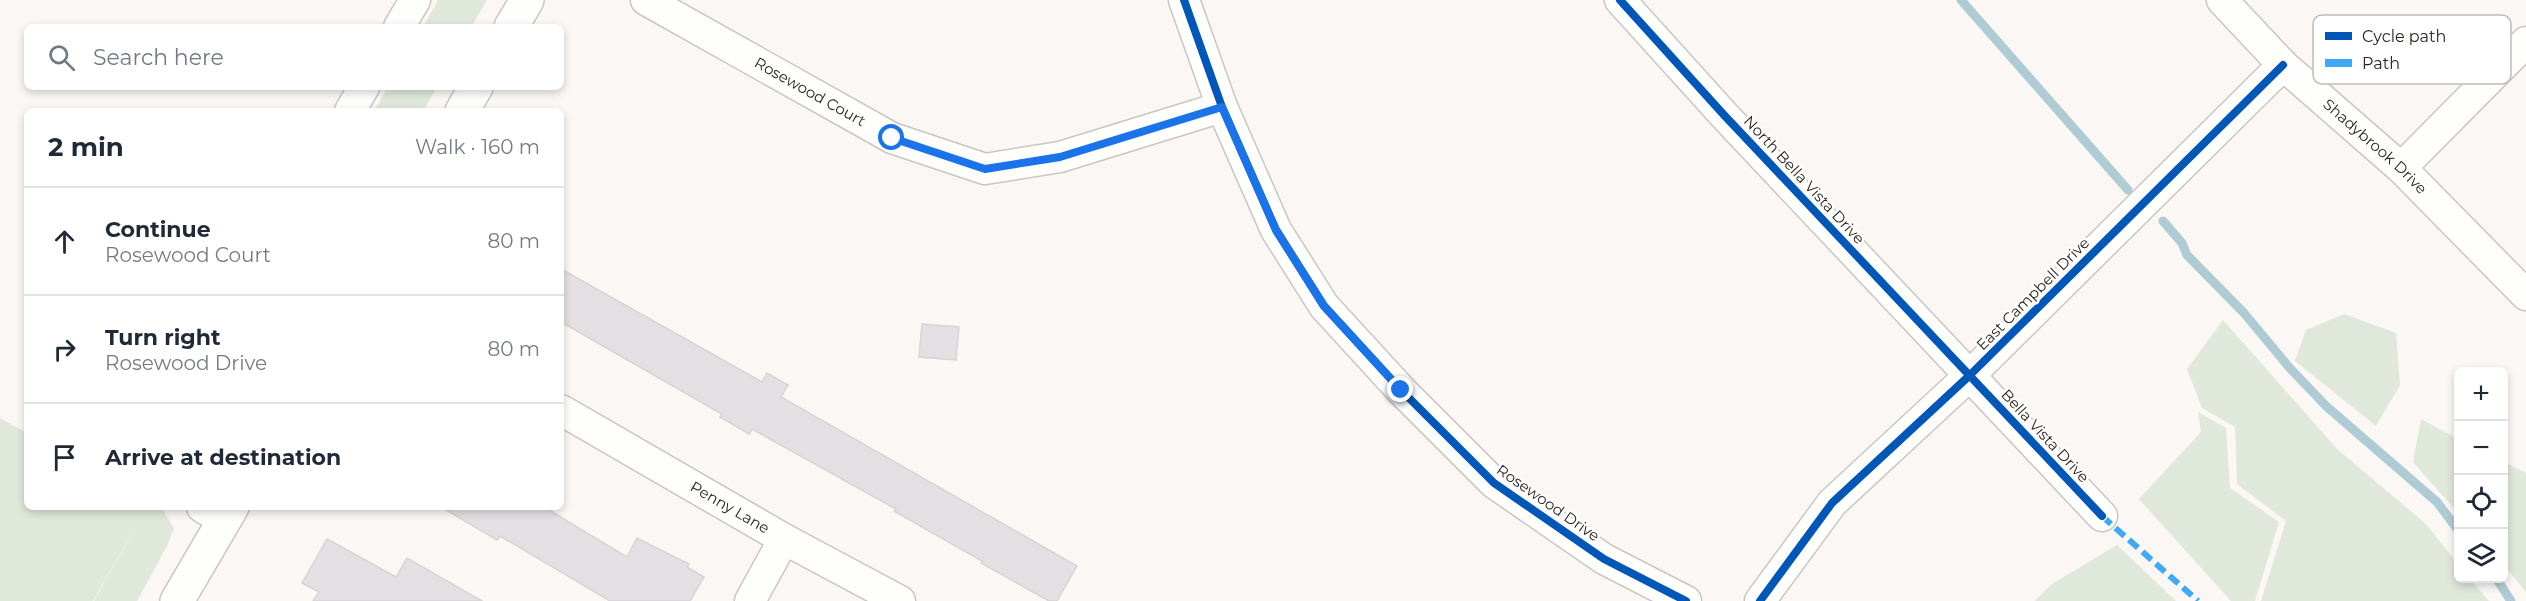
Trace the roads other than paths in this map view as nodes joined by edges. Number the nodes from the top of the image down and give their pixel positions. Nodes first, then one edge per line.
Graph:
1 (415, 0) edge
2 (527, 0) edge
3 (646, 0) edge
4 (1184, 0) edge
5 (1620, 0) edge
6 (2222, 0) edge
7 (401, 24) edge
8 (513, 24) edge
9 (2526, 42) edge
10 (2511, 57) edge
11 (2283, 65) junction
12 (2484, 84) edge
13 (362, 90) edge
14 (474, 90) edge
15 (1222, 107) junction
16 (352, 108) edge
17 (464, 108) edge
18 (2401, 168) junction
19 (2526, 294) edge
20 (1969, 376) junction
21 (564, 412) edge
22 (220, 511) edge
23 (2102, 516) dead end
24 (784, 539) junction
25 (177, 601) edge
26 (750, 601) edge
27 (900, 601) edge
28 (1686, 601) edge
29 (1760, 601) edge

1 - 7 street
2 - 8 main road
3 - 15 street, Rosewood Court
4 - 15 street, Rosewood Drive
5 - 20 street, North Bella Vista Drive
6 - 11 street, Shadybrook Drive
9 - 10 street
11 - 18 street, Shadybrook Drive
11 - 20 street, East Campbell Drive
12 - 18 street
13 - 16 street
14 - 17 main road
15 - 28 street, Rosewood Drive
18 - 19 street, Shadybrook Drive
20 - 23 street, Bella Vista Drive
20 - 29 street, East Campbell Drive
21 - 24 street, Penny Lane
22 - 25 main road
24 - 26 street
24 - 27 street, Penny Lane

